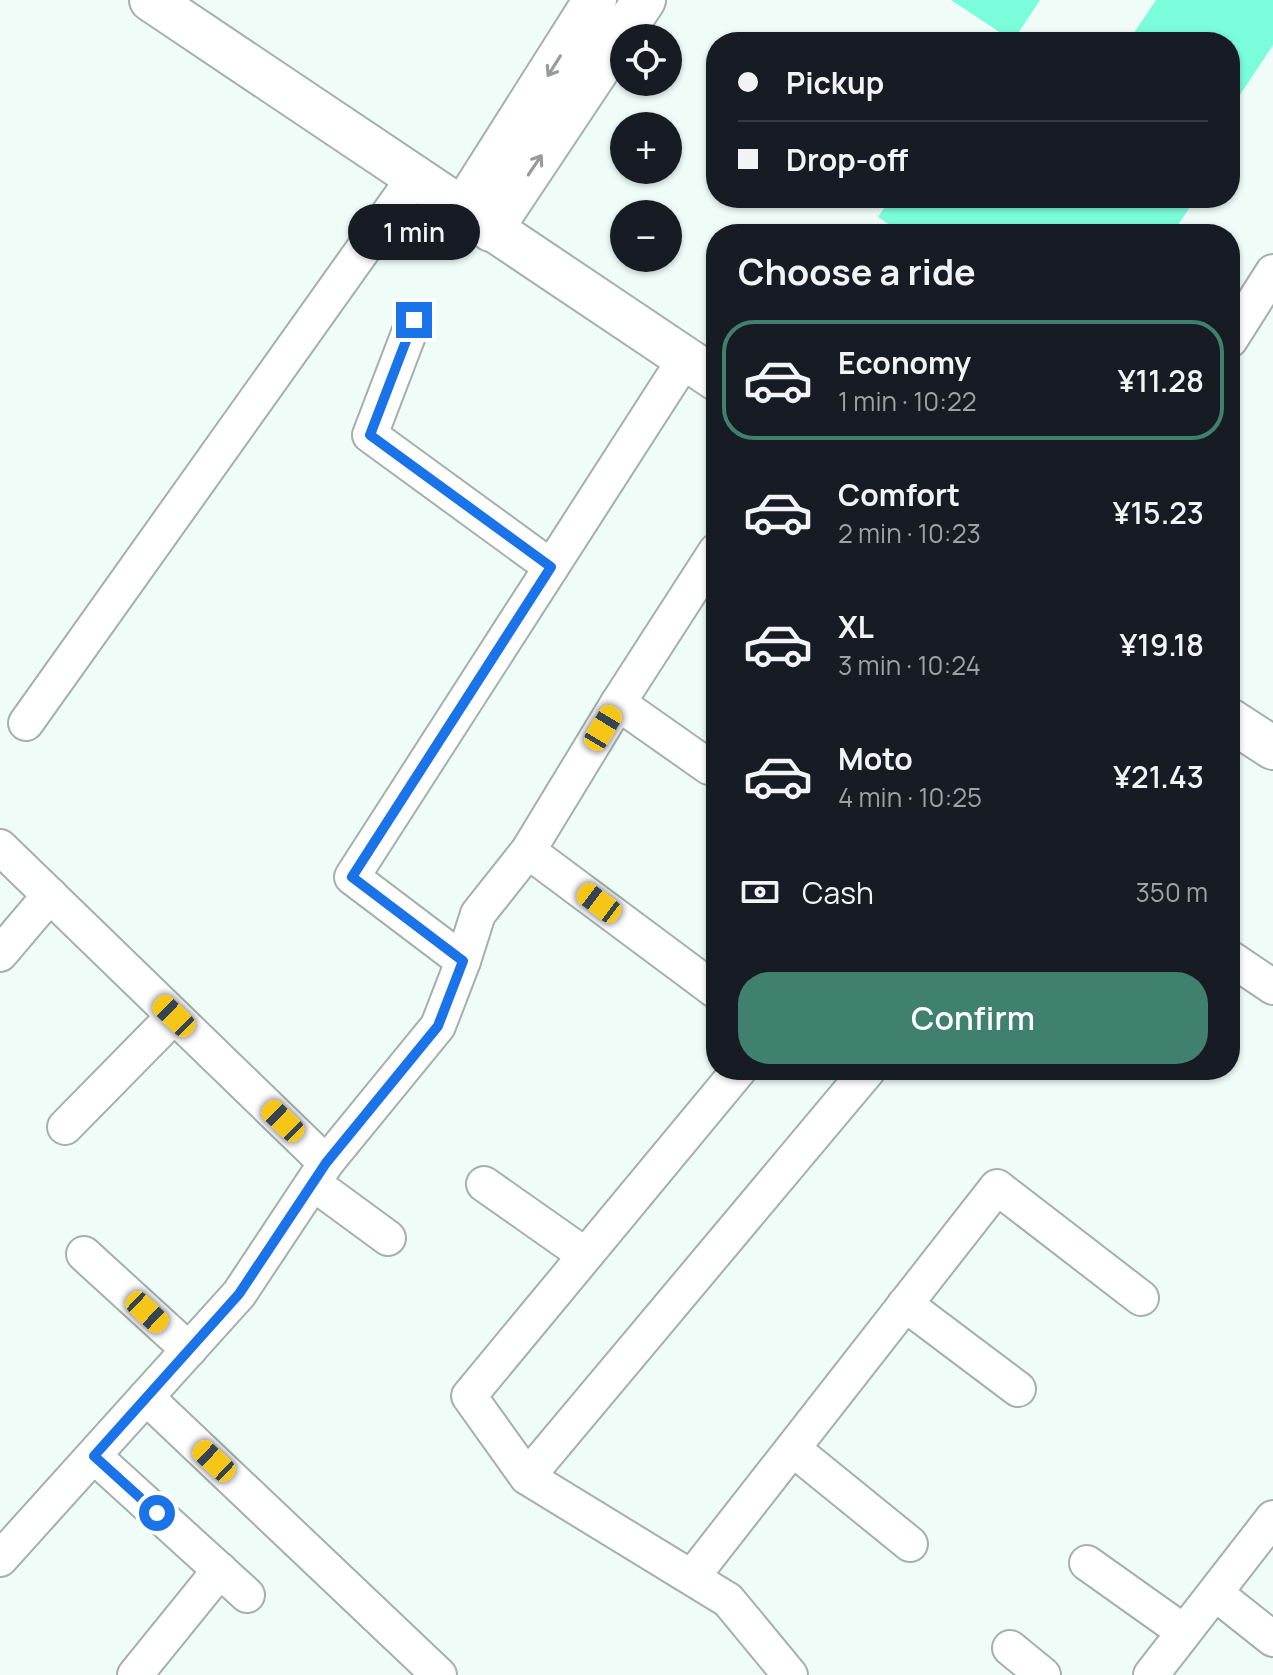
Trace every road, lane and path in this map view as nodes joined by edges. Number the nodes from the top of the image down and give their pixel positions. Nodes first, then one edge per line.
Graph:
1 (151, 0) edge
2 (595, 0) edge
3 (644, 0) edge
4 (414, 178) junction
5 (477, 220) junction
6 (1273, 272) edge
7 (414, 320) dead end
8 (1240, 324) edge
9 (701, 369) edge
10 (551, 567) junction
11 (706, 567) edge
12 (618, 703) junction
13 (26, 723) dead end
14 (1240, 727) edge
15 (1273, 748) edge
16 (706, 765) edge
17 (0, 847) edge
18 (528, 851) junction
19 (50, 895) junction
20 (0, 954) edge
21 (463, 961) junction
22 (1240, 965) edge
23 (706, 984) edge
24 (1273, 987) edge
25 (174, 1016) junction
26 (731, 1080) edge
27 (860, 1080) edge
28 (65, 1127) dead end
29 (320, 1173) junction
30 (484, 1184) dead end
31 (388, 1238) dead end
32 (84, 1254) dead end
33 (585, 1255) junction
34 (1141, 1298) dead end
35 (905, 1304) junction
36 (189, 1350) junction
37 (1018, 1389) dead end
38 (146, 1397) junction
39 (793, 1449) junction
40 (94, 1456) junction
41 (527, 1477) junction
42 (1273, 1518) edge
43 (910, 1544) dead end
44 (0, 1559) edge
45 (1087, 1563) dead end
46 (220, 1570) junction
47 (692, 1577) junction
48 (1215, 1593) junction
49 (247, 1595) dead end
50 (1184, 1632) junction
51 (1273, 1639) edge
52 (1010, 1648) dead end
53 (135, 1675) edge
54 (439, 1675) edge
55 (790, 1675) edge
56 (1043, 1675) edge
57 (1151, 1675) edge

1 - 4 street
2 -> 5 street
5 -> 3 street
4 - 5 street
4 - 13 street
5 - 9 street
6 - 8 street
7 - 10 street
9 - 10 street
10 - 21 street
11 - 12 street
12 - 16 street
12 - 18 street
14 - 15 street
17 - 19 street
18 - 21 street
18 - 23 street
19 - 20 street
19 - 25 street
21 - 29 street
22 - 24 street
25 - 28 street
25 - 29 street
26 - 33 street
27 - 41 street
29 - 31 street
29 - 36 street
30 - 33 street
32 - 36 street
33 - 41 street
34 - 35 street
35 - 37 street
35 - 39 street
36 - 38 street
38 - 40 street
38 - 54 street
39 - 43 street
39 - 47 street
40 - 44 street
40 - 46 street
41 - 47 street
42 - 48 street
45 - 50 street
46 - 49 street
46 - 53 street
47 - 55 street
48 - 50 street
48 - 51 street
50 - 57 street
52 - 56 street

